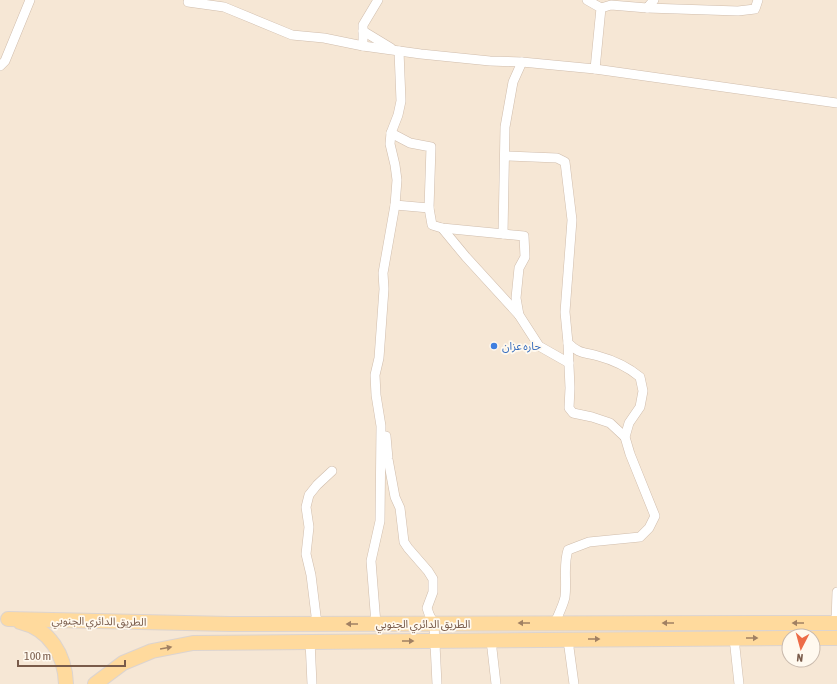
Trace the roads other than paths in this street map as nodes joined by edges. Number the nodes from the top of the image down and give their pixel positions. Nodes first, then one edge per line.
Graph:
1 (30, 0) edge
2 (378, 0) edge
3 (587, 0) edge
4 (654, 0) edge
5 (758, 0) edge
6 (188, 2) dead end
7 (601, 8) junction
8 (647, 8) junction
9 (363, 31) junction
10 (363, 46) junction
11 (399, 51) junction
12 (522, 62) junction
13 (0, 66) edge
14 (595, 69) junction
15 (837, 102) edge
16 (391, 133) junction
17 (505, 156) junction
18 (395, 205) junction
19 (429, 208) junction
20 (442, 228) junction
21 (503, 234) junction
22 (520, 315) junction
23 (568, 343) junction
24 (569, 363) junction
25 (381, 426) junction
26 (625, 437) junction
27 (332, 471) dead end
28 (837, 592) edge
29 (4, 619) edge
30 (555, 623) junction
31 (837, 623) edge
32 (316, 624) junction
33 (376, 624) junction
34 (434, 624) junction
35 (734, 638) junction
36 (781, 638) edge
37 (821, 638) edge
38 (837, 638) edge
39 (434, 640) junction
40 (491, 640) junction
41 (568, 640) junction
42 (310, 641) junction
43 (66, 684) edge
44 (95, 684) edge
45 (312, 684) edge
46 (437, 684) edge
47 (496, 684) edge
48 (574, 684) edge
49 (739, 684) edge

1 - 13 street
2 - 9 street
3 - 7 street
4 - 8 street
5 - 8 street
6 - 10 street
7 - 8 street
7 - 14 street
9 - 10 street
9 - 11 street
10 - 11 street
11 - 12 street
11 - 16 street
12 - 14 street
12 - 17 street
14 - 15 street
16 - 18 street
16 - 19 street
17 - 21 street
17 - 23 street
18 - 19 street
18 - 25 street
19 - 20 street
20 - 21 street
20 - 22 street
21 - 22 street
22 - 24 street
23 - 24 street
23 - 26 street
24 - 26 street
25 - 33 street
25 - 34 street
26 - 30 street
27 - 32 street
28 - 31 street
29 - 32 main road, الطريق الدائري الجنوبي
29 - 43 main road
31 -> 30 main road, الطريق الدائري الجنوبي
30 -> 34 main road, الطريق الدائري الجنوبي
33 -> 32 main road, الطريق الدائري الجنوبي
33 - 34 main road, الطريق الدائري الجنوبي
34 - 39 street
35 -> 36 main road, الطريق الدائري الجنوبي
41 -> 35 main road, الطريق الدائري الجنوبي
35 - 49 street
37 - 38 main road
39 - 40 main road, الطريق الدائري الجنوبي
42 -> 39 main road, الطريق الدائري الجنوبي
39 - 46 street
40 - 41 main road, الطريق الدائري الجنوبي
40 - 47 street
41 - 48 street
44 -> 42 main road, الطريق الدائري الجنوبي
42 - 45 street

